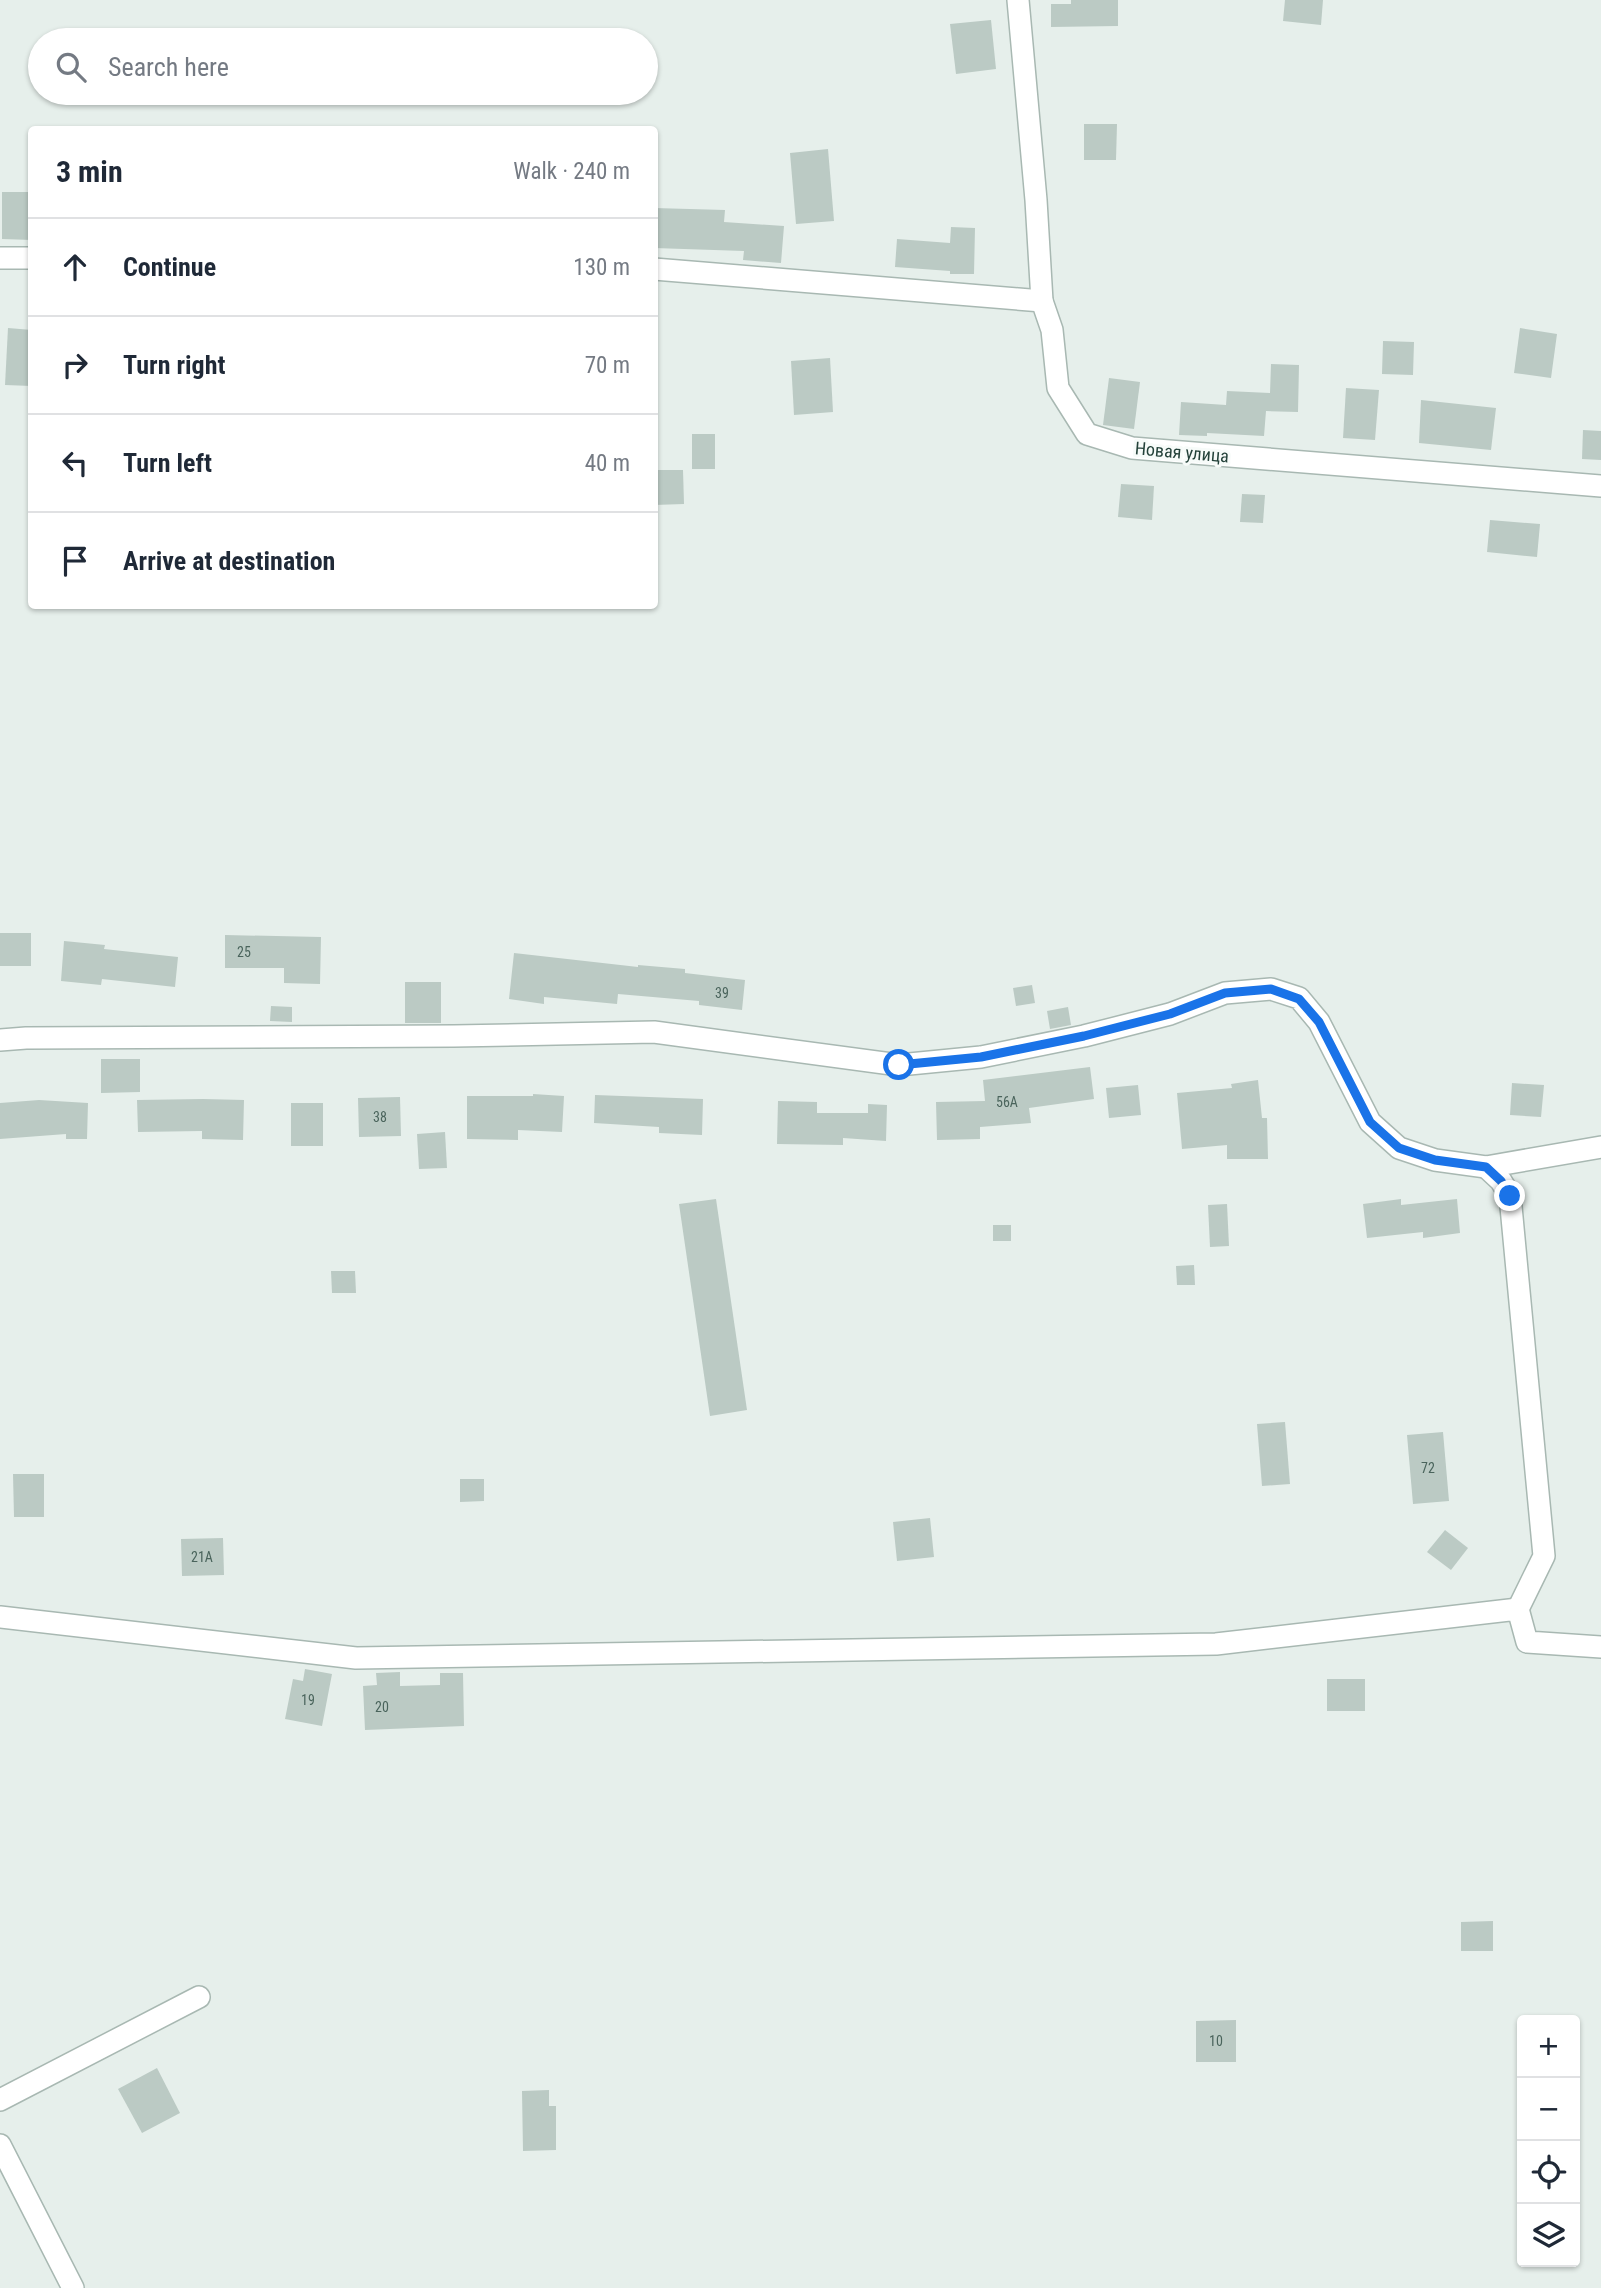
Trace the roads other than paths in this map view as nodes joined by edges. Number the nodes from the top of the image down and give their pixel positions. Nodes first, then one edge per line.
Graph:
1 (1018, 0) edge
2 (0, 258) edge
3 (28, 258) edge
4 (658, 269) edge
5 (1042, 301) junction
6 (1601, 486) edge
7 (0, 1040) edge
8 (1601, 1147) edge
9 (1486, 1167) junction
10 (1518, 1609) junction
11 (0, 1617) edge
12 (1601, 1647) edge
13 (198, 1997) dead end
14 (0, 2100) edge
15 (0, 2145) edge
16 (73, 2288) edge

1 - 5 street, Новая улица
2 - 3 street
4 - 5 street
5 - 6 street, Новая улица
7 - 9 street
8 - 9 street
9 - 10 street
10 - 11 street
10 - 12 street
13 - 14 street
15 - 16 street

